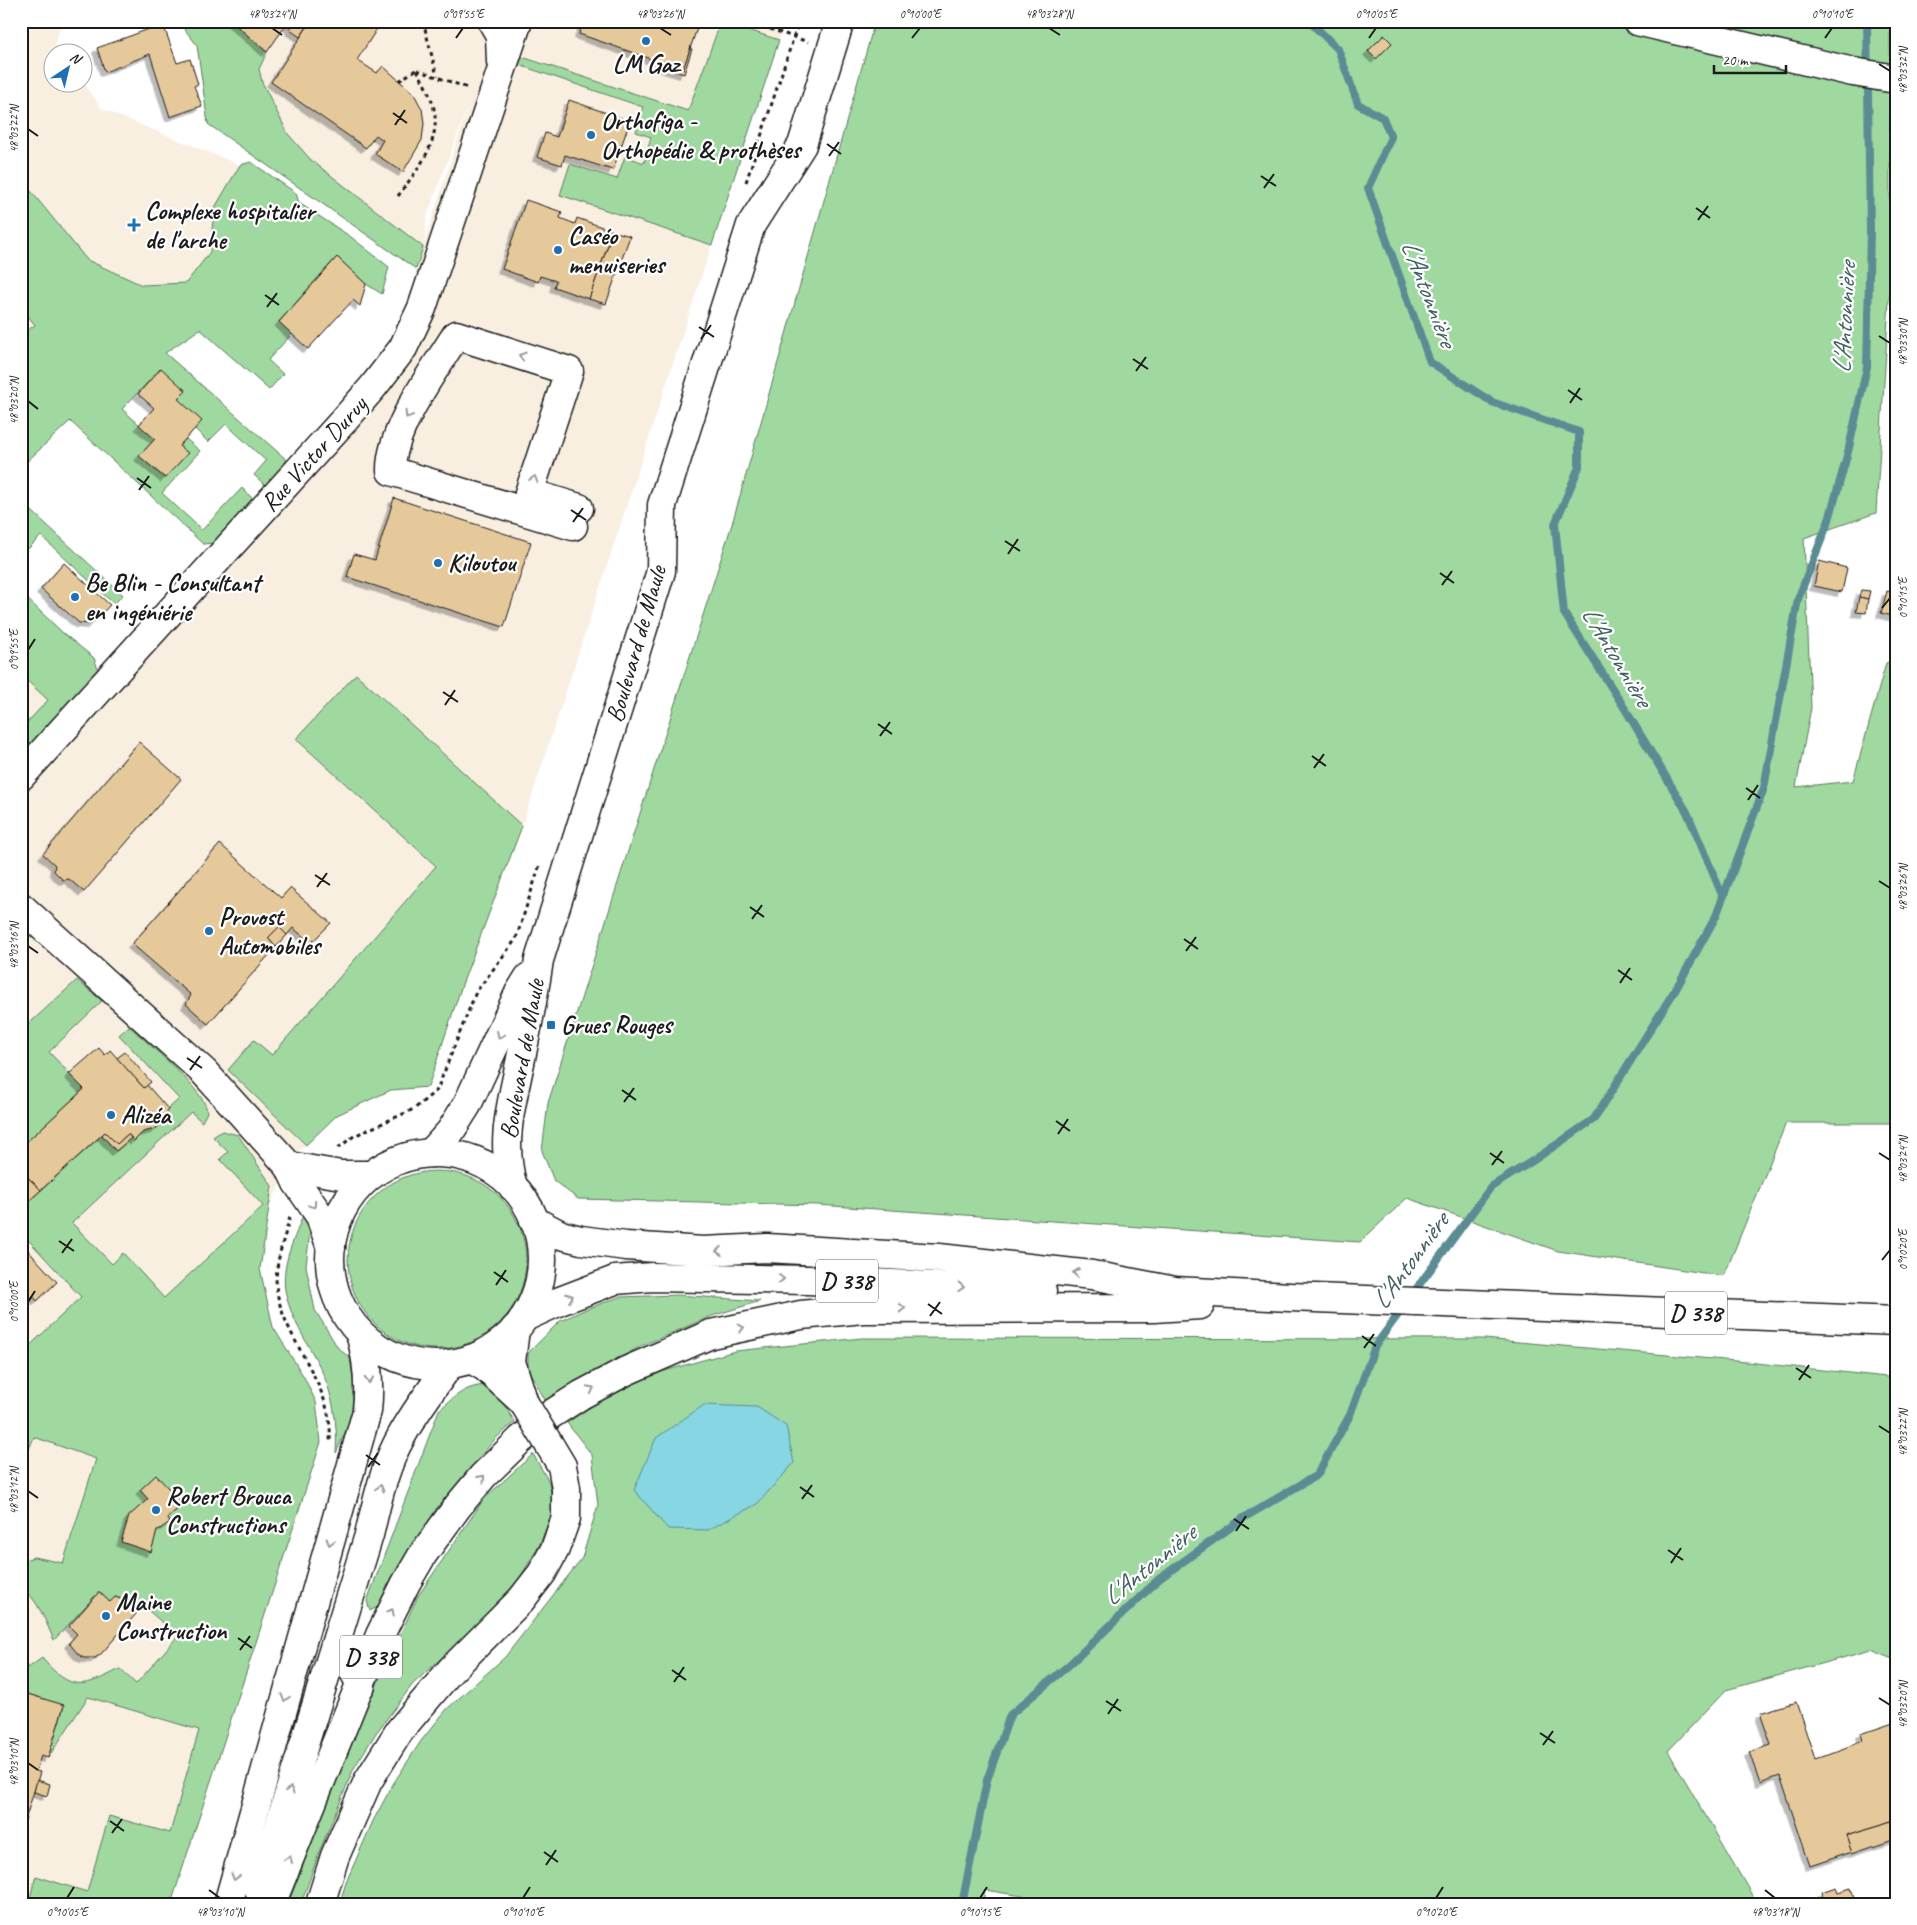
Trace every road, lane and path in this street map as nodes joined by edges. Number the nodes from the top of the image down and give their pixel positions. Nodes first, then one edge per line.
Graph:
1 (423, 21) edge
2 (492, 21) edge
3 (518, 21) edge
4 (747, 21) edge
5 (800, 21) edge
6 (840, 21) edge
7 (1637, 21) edge
8 (794, 38) junction
9 (814, 44) dead end
10 (502, 69) junction
11 (417, 70) junction
12 (437, 77) junction
13 (1896, 79) edge
14 (399, 81) dead end
15 (492, 96) junction
16 (744, 188) dead end
17 (398, 196) dead end
18 (576, 517) joint
19 (1896, 518) edge
20 (1894, 526) dead end
21 (21, 776) edge
22 (542, 855) dead end
23 (21, 907) edge
24 (538, 960) junction
25 (431, 1154) junction
26 (299, 1173) junction
27 (371, 1175) junction
28 (513, 1187) junction
29 (534, 1221) junction
30 (330, 1248) junction
31 (1175, 1291) junction
32 (1290, 1298) junction
33 (1896, 1321) edge
34 (520, 1323) junction
35 (360, 1333) junction
36 (460, 1361) junction
37 (524, 1403) junction
38 (330, 1444) dead end
39 (337, 1639) junction
40 (361, 1685) junction
41 (228, 1904) edge
42 (255, 1904) edge
43 (271, 1904) edge
44 (320, 1904) edge

1 - 12 path
2 - 10 main road, Rue Victor Duruy
3 - 10 main road, Rue Victor Duruy
4 - 8 path
5 - 8 path
6 - 24 main road, Boulevard de Maule
7 - 13 main road
8 - 9 path
8 - 16 path
10 - 15 main road, Rue Victor Duruy
11 - 12 path
11 - 14 path
11 - 17 path
12 - 15 path
15 - 21 main road, Rue Victor Duruy
18 -> 18 main road
19 - 20 path
22 - 26 path
23 - 26 main road
24 -> 25 main road, Boulevard de Maule
24 - 28 main road, Boulevard de Maule
25 - 27 main road
25 - 28 main road
26 - 27 main road
26 -> 30 main road
26 - 38 path
27 - 30 main road
28 - 29 main road
31 -> 29 main road, D 338
29 - 34 main road
30 - 35 main road
31 - 32 main road, D 338
34 -> 31 main road, D 338
32 - 33 main road, D 338
40 -> 32 main road, D 338
34 - 36 main road
34 - 37 main road
35 - 36 main road
35 -> 41 main road, D 338
36 - 37 main road
39 -> 36 main road, D 338
37 - 44 main road, bridge
39 - 40 main road, D 338
42 -> 39 main road, D 338
43 -> 40 main road, D 338

